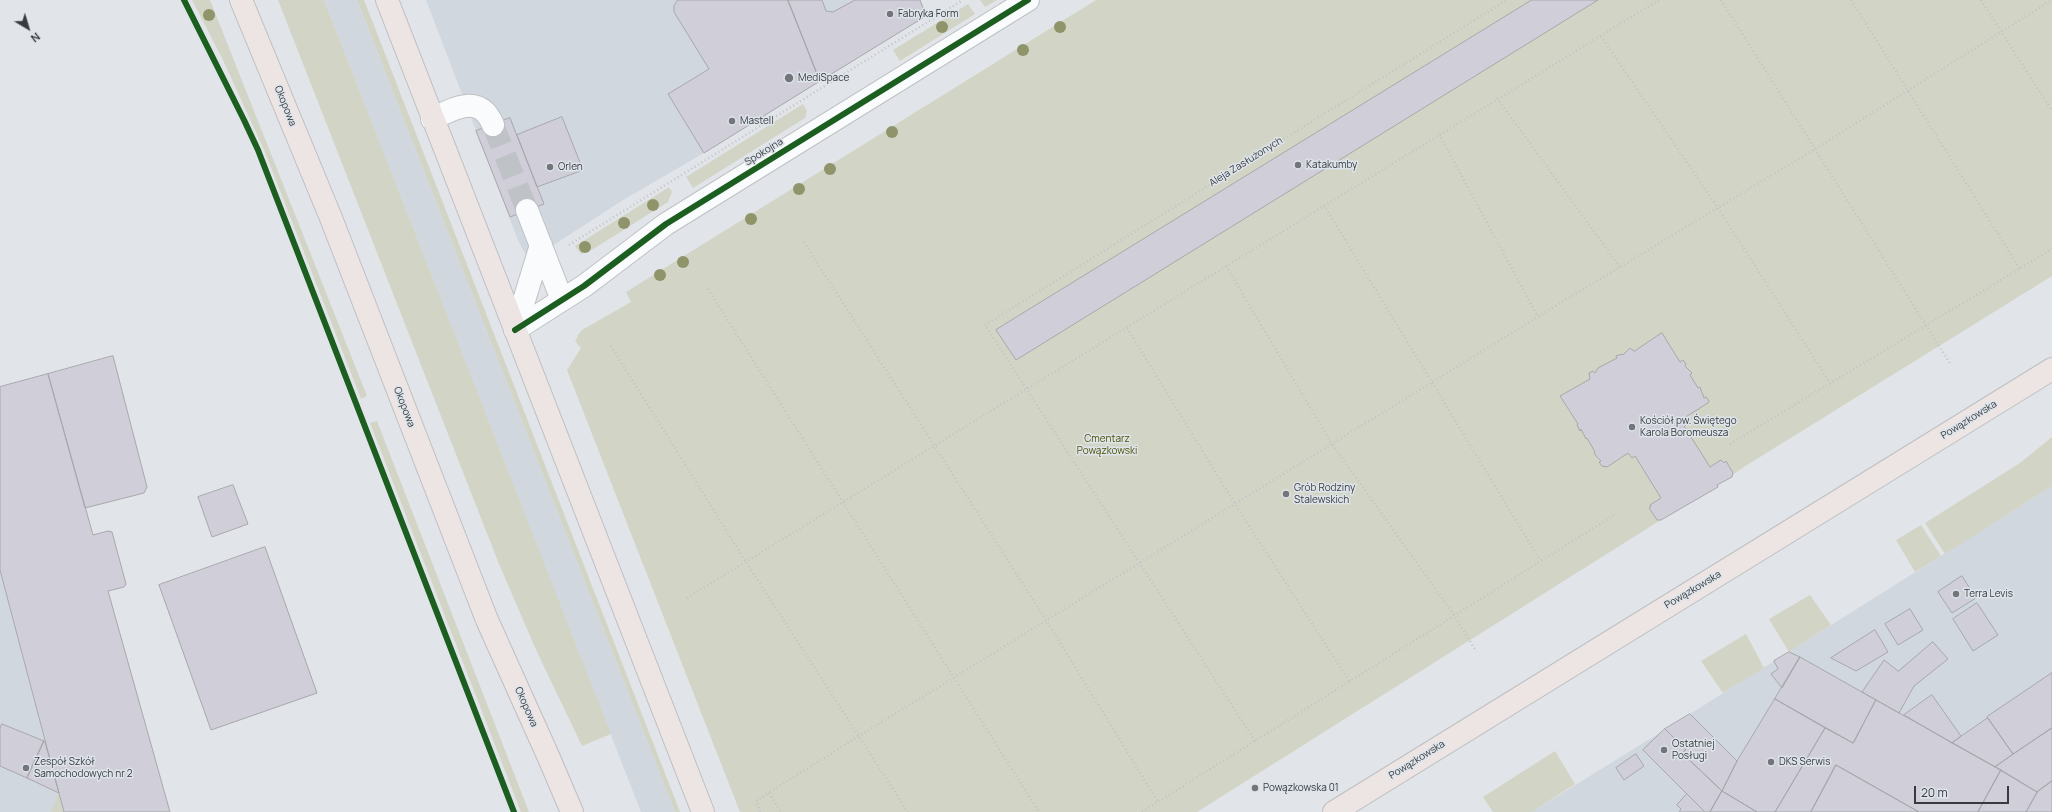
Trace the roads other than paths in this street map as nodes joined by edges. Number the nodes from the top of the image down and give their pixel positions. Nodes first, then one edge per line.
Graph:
1 (242, 0) edge
2 (387, 0) edge
3 (1028, 0) edge
4 (432, 119) junction
5 (493, 125) tunnel mouth
6 (527, 210) tunnel mouth
7 (541, 245) junction
8 (562, 300) junction
9 (515, 330) junction
10 (2052, 369) edge
11 (572, 812) edge
12 (703, 812) edge
13 (1334, 812) edge

1 - 11 main road, Okopowa
2 - 4 main road
3 - 8 street, Spokojna
4 - 5 street
4 - 9 main road
6 - 7 street
7 - 8 street
7 - 9 street
8 - 9 street, Spokojna
9 - 12 main road
10 - 13 main road, Powązkowska

